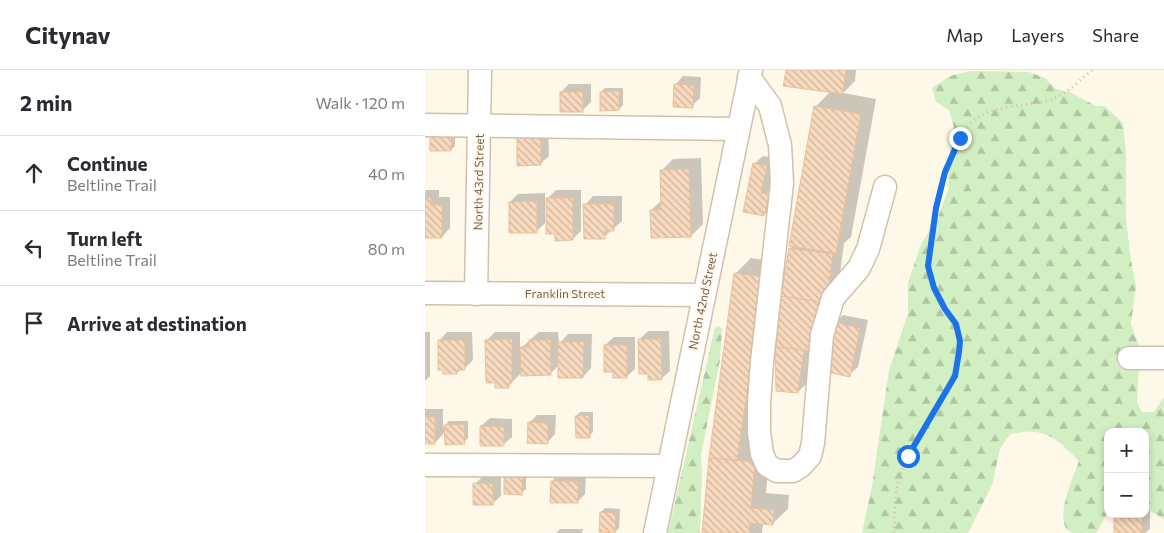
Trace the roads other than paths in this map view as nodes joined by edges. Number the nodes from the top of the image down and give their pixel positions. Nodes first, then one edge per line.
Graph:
1 (480, 70) edge
2 (750, 74) edge
3 (425, 125) edge
4 (480, 126) junction
5 (738, 129) junction
6 (885, 187) dead end
7 (425, 294) edge
8 (477, 294) junction
9 (704, 294) junction
10 (1129, 358) dead end
11 (1164, 358) edge
12 (425, 465) edge
13 (669, 466) junction
14 (655, 533) edge

1 - 4 street, North 43rd Street
2 - 5 street, North 42nd Street
2 - 6 street
3 - 4 street
4 - 5 street
4 - 8 street, North 43rd Street
5 - 9 street, North 42nd Street
7 - 8 street, Franklin Street
8 - 9 street, Franklin Street
9 - 13 street, North 42nd Street
10 - 11 street
12 - 13 street
13 - 14 street, North 42nd Street

